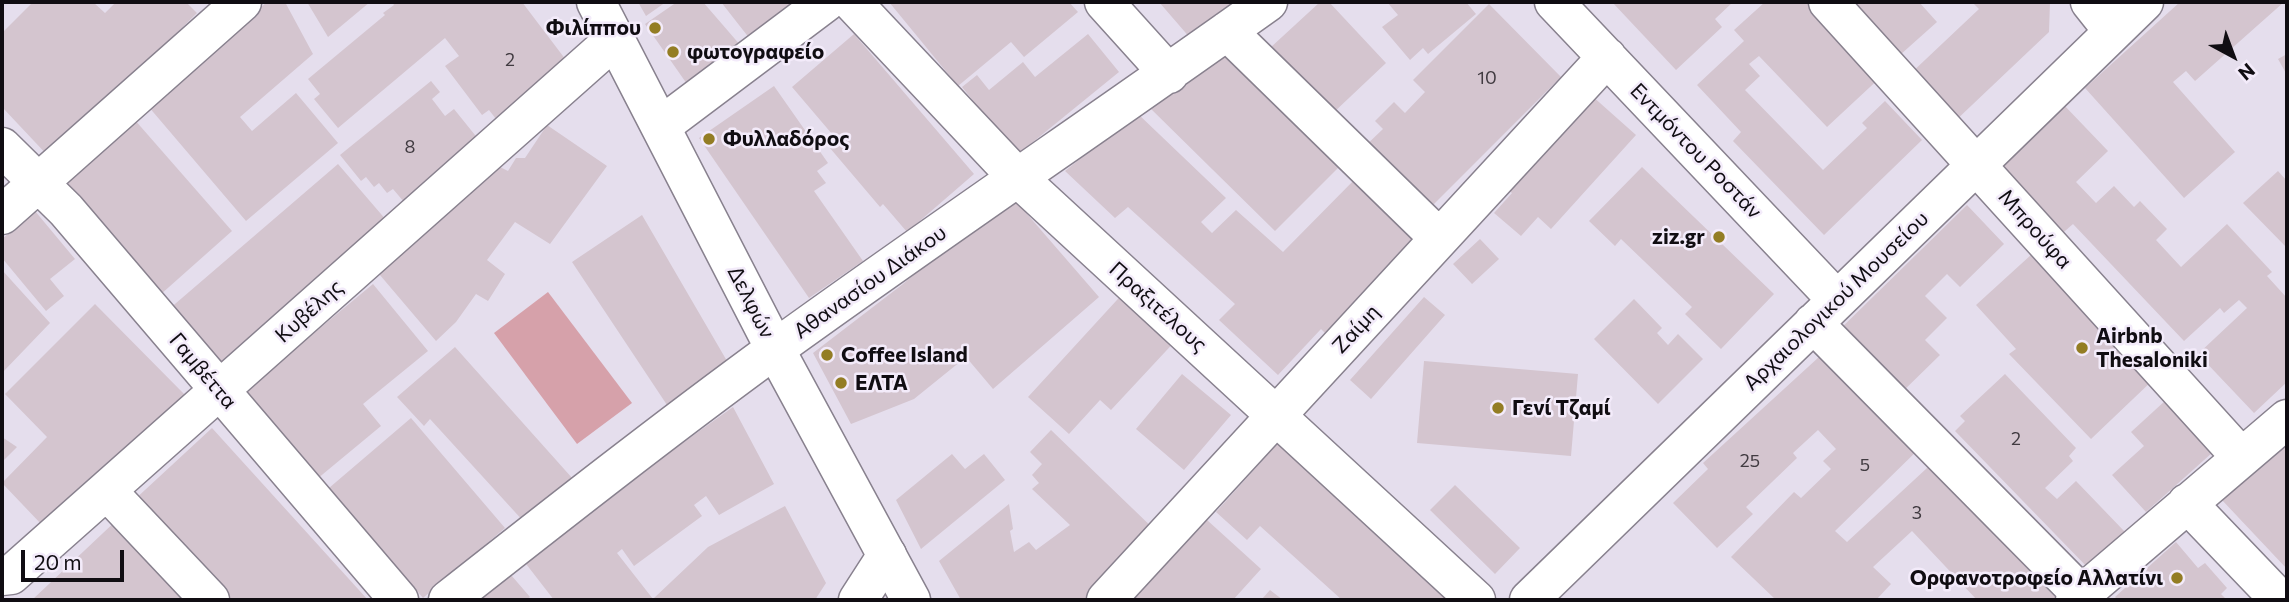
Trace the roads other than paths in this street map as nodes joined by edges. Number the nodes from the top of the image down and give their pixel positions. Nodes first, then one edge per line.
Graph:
1 (596, 2) edge
2 (826, 2) edge
3 (852, 2) edge
4 (1104, 2) edge
5 (1268, 2) edge
6 (1554, 2) edge
7 (1828, 2) edge
8 (2090, 2) edge
9 (2144, 2) edge
10 (225, 7) edge
11 (1227, 31) junction
12 (2113, 31) junction
13 (615, 39) junction
14 (1606, 57) junction
15 (1169, 74) junction
16 (661, 126) junction
17 (2, 147) edge
18 (1976, 165) junction
19 (1017, 177) junction
20 (38, 181) junction
21 (2, 215) edge
22 (1439, 238) junction
23 (1825, 312) junction
24 (775, 349) junction
25 (220, 390) junction
26 (1276, 415) junction
27 (2287, 419) edge
28 (2241, 457) junction
29 (107, 491) junction
30 (2186, 503) junction
31 (887, 555) junction
32 (2, 576) edge
33 (2078, 597) edge
34 (210, 600) edge
35 (399, 600) edge
36 (448, 600) edge
37 (858, 600) edge
38 (911, 600) edge
39 (1106, 600) edge
40 (1476, 600) edge
41 (1528, 600) edge
42 (2280, 600) edge

1 - 13 street, Δελφών
2 - 16 street
3 - 19 street, Πραξιτέλους
4 - 15 street
5 - 11 street, Αθανασίου Διάκου
6 - 14 street, Εντμόντου Ροστάν
7 - 18 street, Μπρούφα
8 - 12 street
9 - 12 street, Αρχαιολογικού Μουσείου
10 - 20 street
11 - 15 street, Αθανασίου Διάκου
11 - 22 street
12 - 18 street, Αρχαιολογικού Μουσείου
13 - 16 street, Δελφών
13 - 25 street, Κυβέλης
14 - 22 street, Ζαίμη
14 - 23 street, Εντμόντου Ροστάν
15 - 19 street, Αθανασίου Διάκου
16 - 24 street, Δελφών
17 - 20 street, Γαμβέττα
18 - 23 street, Αρχαιολογικού Μουσείου
18 - 28 street, Μπρούφα
19 - 24 street, Αθανασίου Διάκου
19 - 26 street, Πραξιτέλους
20 - 21 street
20 - 25 street, Γαμβέττα
22 - 26 street, Ζαίμη
23 - 33 street, Εντμόντου Ροστάν
23 - 41 street, Αρχαιολογικού Μουσείου
24 - 31 street, Δελφών
24 - 36 street, Αθανασίου Διάκου
25 - 29 street, Κυβέλης
25 - 35 street, Γαμβέττα
26 - 39 street, Ζαίμη
26 - 40 street, Πραξιτέλους
27 - 28 street
28 - 30 street
29 - 32 street, Κυβέλης
29 - 34 street
30 - 33 street
30 - 42 street
31 - 37 street
31 - 38 street, Δελφών

